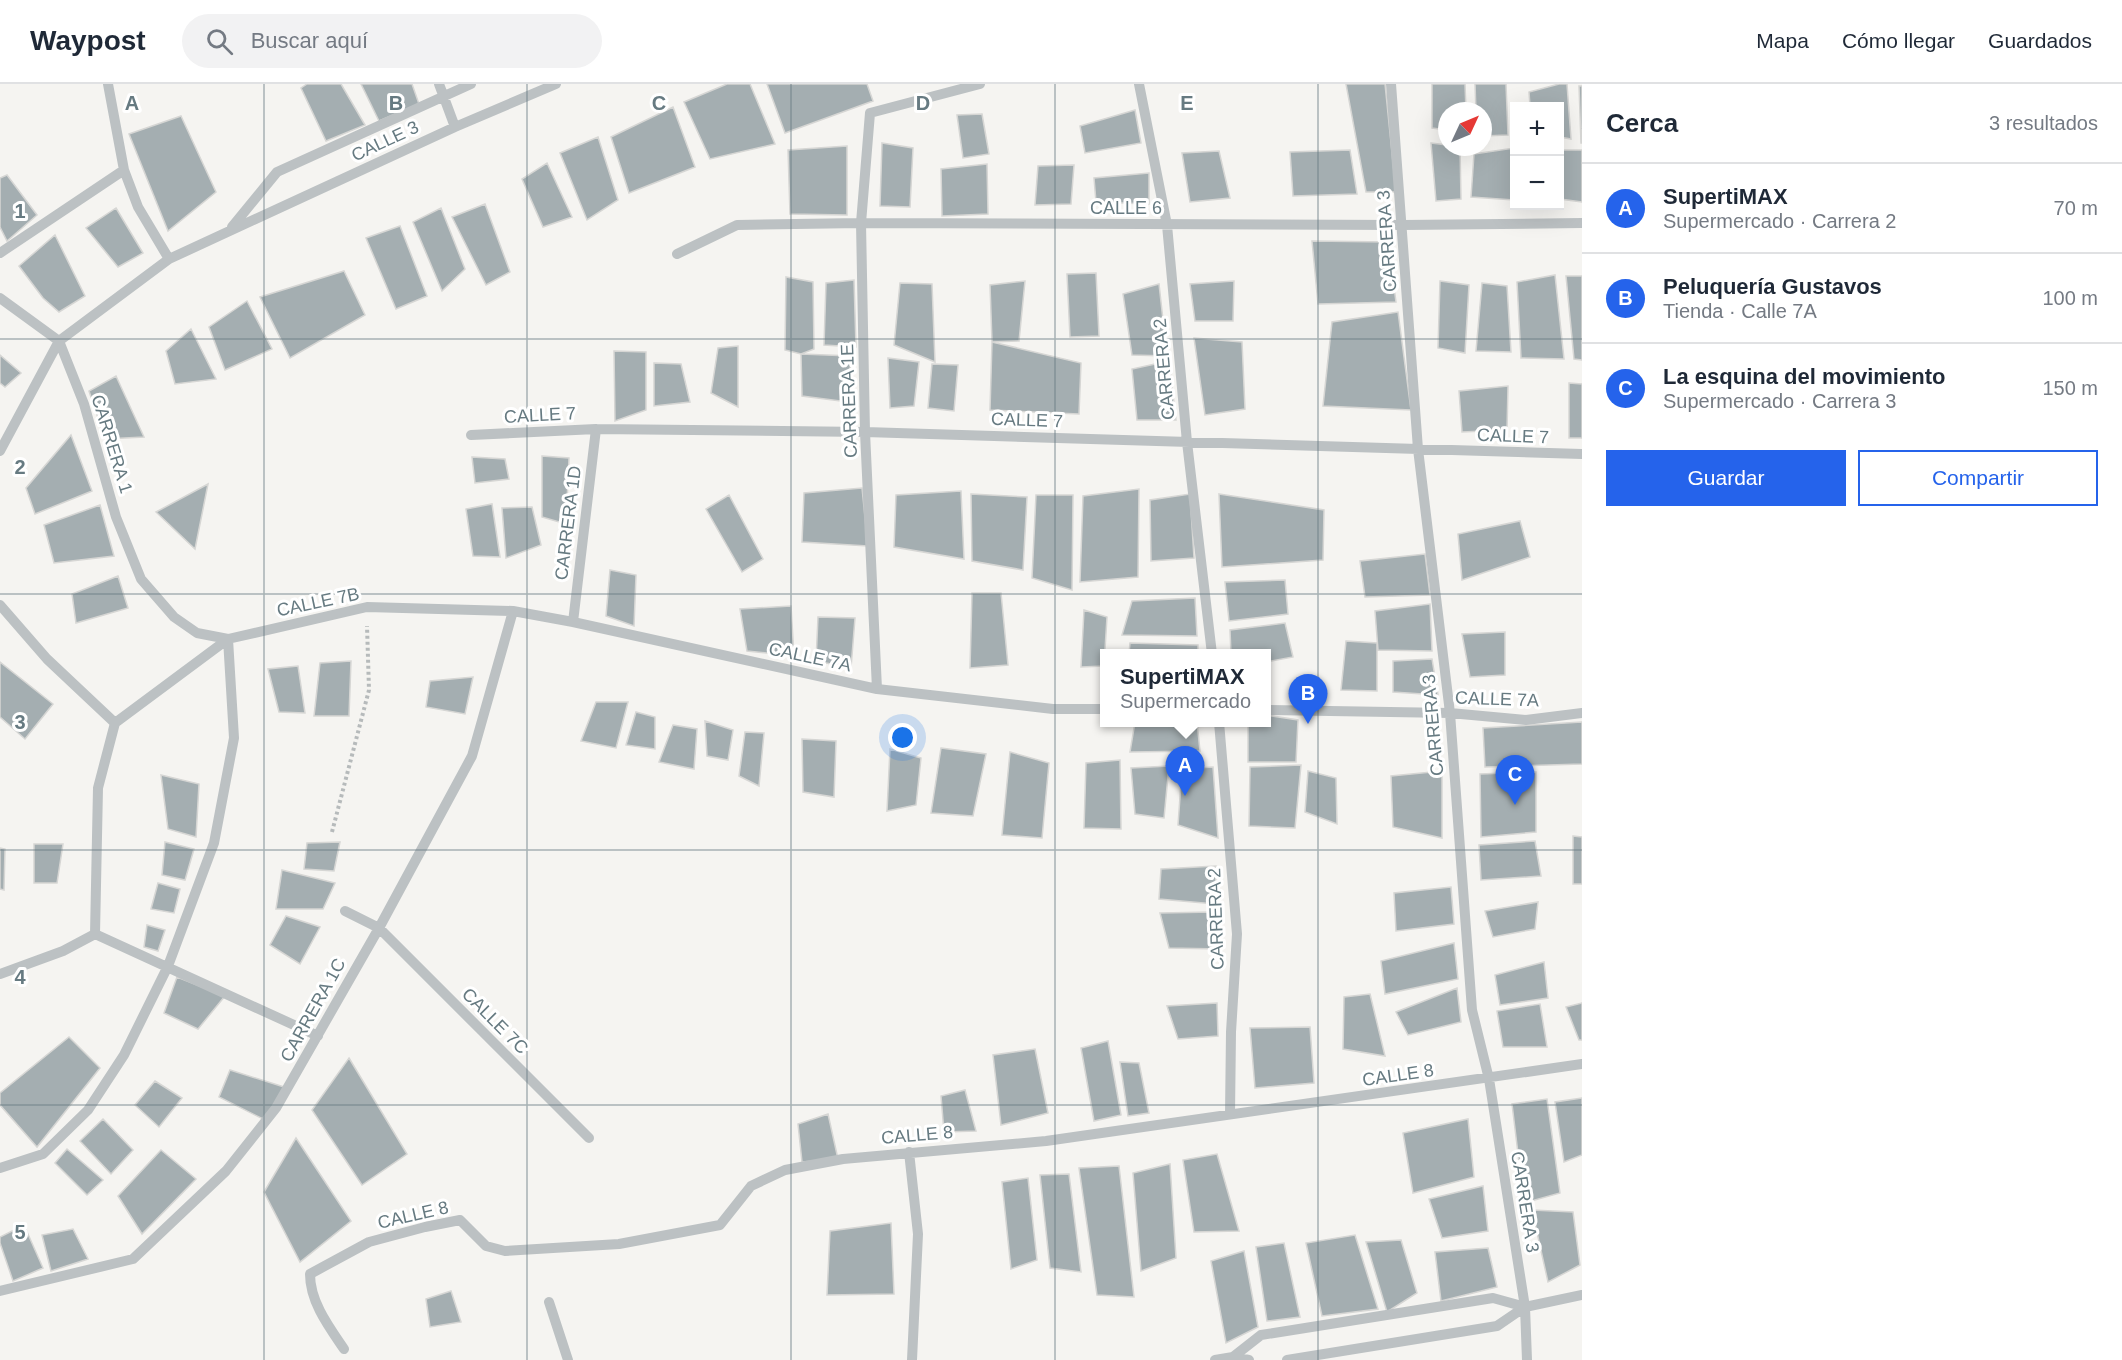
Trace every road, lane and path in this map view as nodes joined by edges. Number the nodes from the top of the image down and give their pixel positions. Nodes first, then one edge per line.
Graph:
1 (108, 84) edge
2 (439, 84) edge
3 (471, 84) edge
4 (555, 84) edge
5 (980, 84) edge
6 (1139, 84) edge
7 (1392, 84) edge
8 (443, 95) junction
9 (454, 127) junction
10 (124, 170) junction
11 (861, 223) junction
12 (1582, 223) edge
13 (1167, 225) junction
14 (1403, 225) junction
15 (230, 230) junction
16 (0, 254) edge
17 (677, 254) dead end
18 (170, 259) junction
19 (0, 298) edge
20 (58, 341) junction
21 (596, 429) junction
22 (865, 432) junction
23 (471, 435) dead end
24 (1187, 442) junction
25 (1418, 449) junction
26 (0, 451) edge
27 (1582, 454) edge
28 (0, 605) edge
29 (367, 607) junction
30 (513, 611) junction
31 (174, 617) joint
32 (573, 622) junction
33 (228, 639) junction
34 (1211, 649) edge
35 (878, 689) junction
36 (1100, 709) edge
37 (1271, 710) edge
38 (1450, 713) junction
39 (1582, 713) edge
40 (115, 723) junction
41 (1219, 727) edge
42 (332, 832) dead end
43 (345, 911) dead end
44 (379, 928) junction
45 (95, 934) junction
46 (168, 966) junction
47 (0, 974) edge
48 (318, 1036) junction
49 (1582, 1065) edge
50 (1489, 1079) junction
51 (1230, 1114) junction
52 (588, 1138) dead end
53 (909, 1152) junction
54 (0, 1168) edge
55 (0, 1291) edge
56 (1582, 1295) edge
57 (549, 1302) dead end
58 (1525, 1307) junction
59 (344, 1349) dead end
60 (1233, 1357) junction
61 (568, 1360) edge
62 (912, 1360) edge
63 (1215, 1360) edge
64 (1250, 1360) edge
65 (1287, 1360) edge
66 (1527, 1360) edge

1 - 10 street
2 - 8 street
3 - 8 street, CALLE 3
4 - 9 street, CALLE 3
5 - 11 street, CARRERA 1E
6 - 13 street, CARRERA 2
7 - 14 street, CARRERA 3
8 - 9 street
8 - 15 street, CALLE 3
9 - 15 street, CALLE 3
10 - 16 street
10 - 18 street
11 - 13 street, CALLE 6
11 - 17 street, CALLE 6
11 - 22 street, CARRERA 1E
12 - 14 street, CALLE 6
13 - 14 street, CALLE 6
13 - 24 street, CARRERA 2
14 - 25 street, CARRERA 3
15 - 18 street, CALLE 3
18 - 20 street, CALLE 3
19 - 20 street
20 - 26 street, CALLE 3
20 - 31 street, CARRERA 1
21 - 22 street, CALLE 7
21 - 23 street, CALLE 7
21 - 32 street, CARRERA 1D
22 - 24 street, CALLE 7
22 - 35 street, CARRERA 1E
24 - 25 street, CALLE 7
24 - 34 street, CARRERA 2
25 - 27 street, CALLE 7
25 - 38 street, CARRERA 3
28 - 40 street
29 - 30 street, CALLE 7B
29 - 33 street, CALLE 7B
29 - 42 path
30 - 32 street, CALLE 7A
30 - 44 street, CARRERA 1C
31 - 33 street, CALLE 7B
32 - 35 street, CALLE 7A
33 - 40 street
33 - 46 street
35 - 36 street, CALLE 7A
37 - 38 street, CALLE 7A
38 - 39 street, CALLE 7A
38 - 50 street, CARRERA 3
40 - 45 street
41 - 51 street, CARRERA 2
43 - 44 street, CALLE 7C
44 - 48 street, CARRERA 1C
44 - 52 street, CALLE 7C
45 - 46 street
45 - 47 street
46 - 48 street
46 - 54 street
48 - 55 street, CARRERA 1C
49 - 50 street, CALLE 8
50 - 51 street, CALLE 8
50 - 58 street, CARRERA 3
51 - 53 street, CALLE 8
53 - 59 street, CALLE 8
53 - 62 street
56 - 58 street
57 - 61 street
58 - 60 street
58 - 65 street
58 - 66 street, CARRERA 3
60 - 63 street
60 - 64 street

